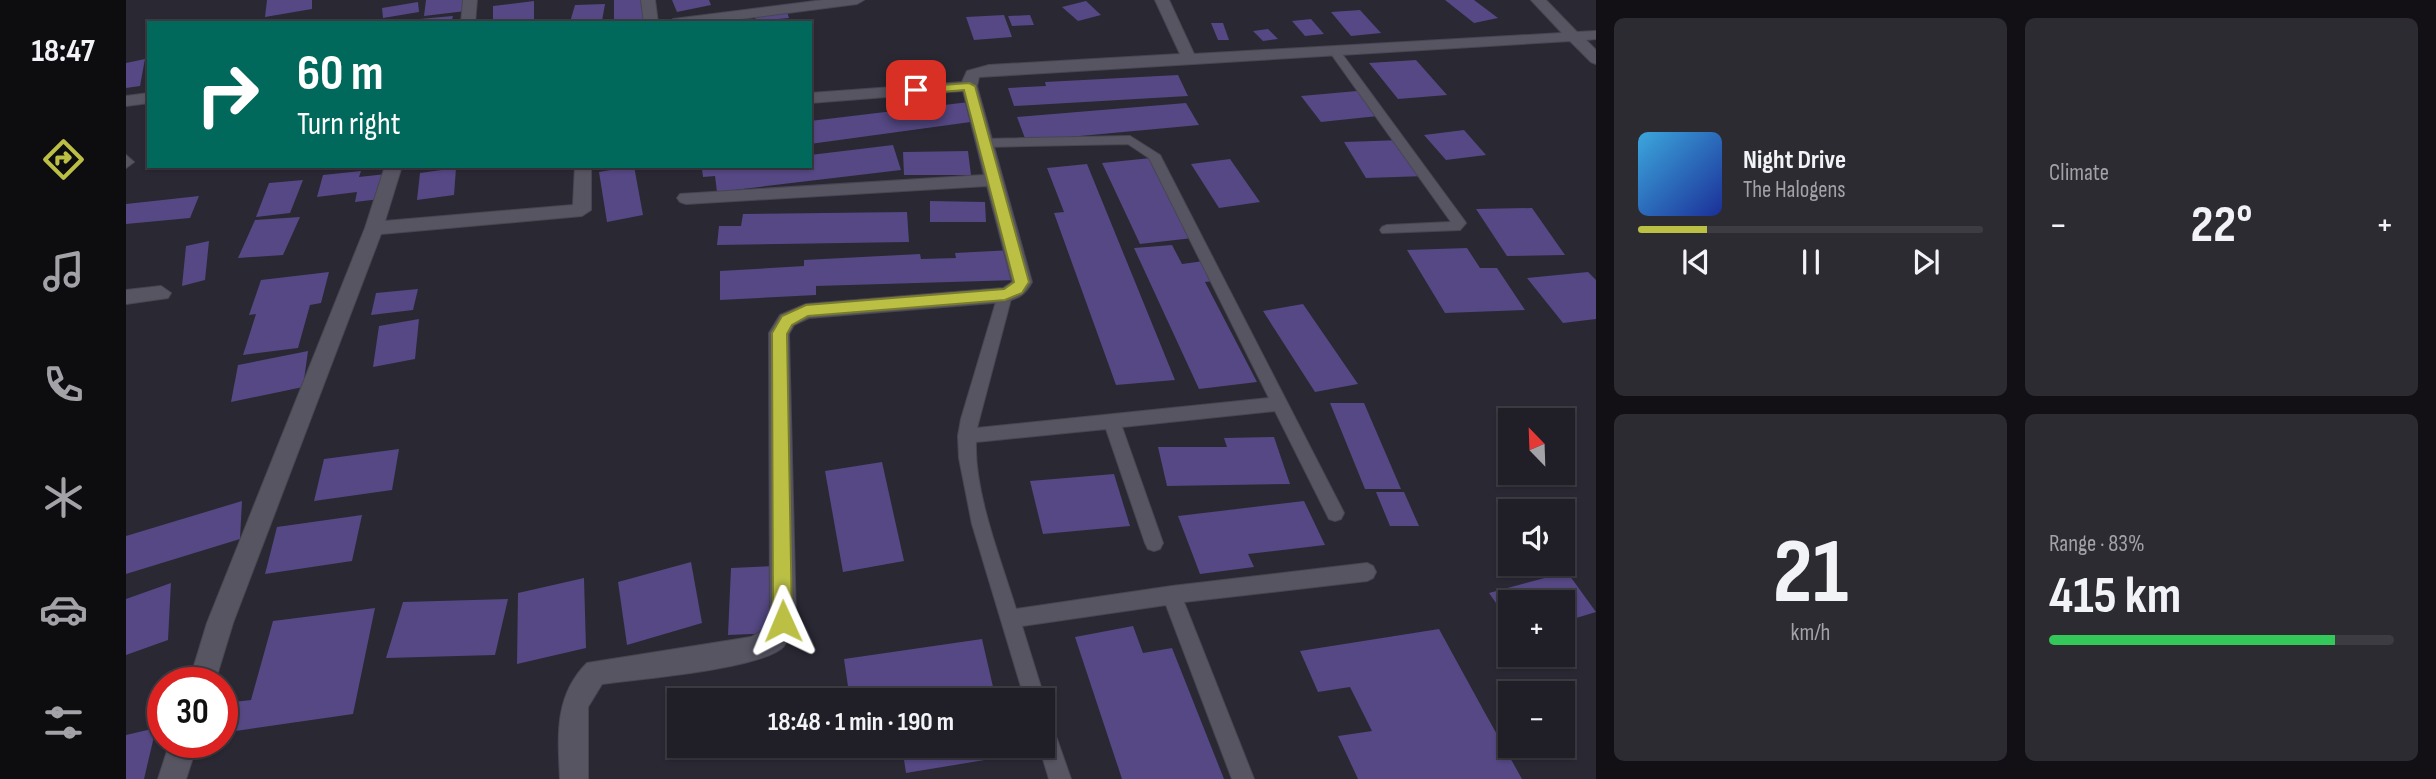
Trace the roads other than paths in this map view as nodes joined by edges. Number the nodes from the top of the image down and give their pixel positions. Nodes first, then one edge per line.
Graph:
1 (470, 0) edge
2 (648, 0) edge
3 (857, 0) edge
4 (1162, 0) edge
5 (1538, 0) edge
6 (468, 21) edge
7 (651, 21) edge
8 (689, 21) edge
9 (1596, 35) edge
10 (1574, 36) junction
11 (1333, 49) junction
12 (1188, 56) junction
13 (1596, 59) edge
14 (969, 86) junction
15 (147, 97) edge
16 (812, 98) edge
17 (126, 101) edge
18 (985, 143) junction
19 (393, 168) edge
20 (583, 168) edge
21 (995, 180) junction
22 (686, 198) dead end
23 (374, 228) junction
24 (1387, 230) dead end
25 (161, 293) dead end
26 (1005, 295) junction
27 (126, 297) edge
28 (1280, 404) junction
29 (1112, 421) junction
30 (966, 436) junction
31 (1335, 513) dead end
32 (1154, 543) dead end
33 (1367, 572) dead end
34 (1172, 595) junction
35 (1010, 619) junction
36 (207, 667) edge
37 (1031, 688) edge
38 (179, 758) edge
39 (1053, 758) edge
40 (172, 779) edge
41 (574, 779) edge
42 (1060, 779) edge
43 (1243, 779) edge

1 - 6 street
2 - 7 street
3 - 8 street
4 - 12 street
5 - 10 street
9 - 10 street
10 - 11 street
10 - 13 street
11 - 12 street
11 - 24 lane
12 - 14 street
14 - 16 street
14 - 18 street
15 - 17 street
18 - 21 street
18 - 28 lane
19 - 23 street
20 - 23 street
21 - 22 street
21 - 26 street
23 - 36 street
25 - 27 street
26 - 30 lane
26 - 41 street
28 - 29 lane
28 - 31 lane
29 - 30 lane
29 - 32 lane
30 - 35 lane
33 - 34 lane
34 - 35 lane
34 - 43 lane
35 - 37 lane
38 - 40 street
39 - 42 lane

